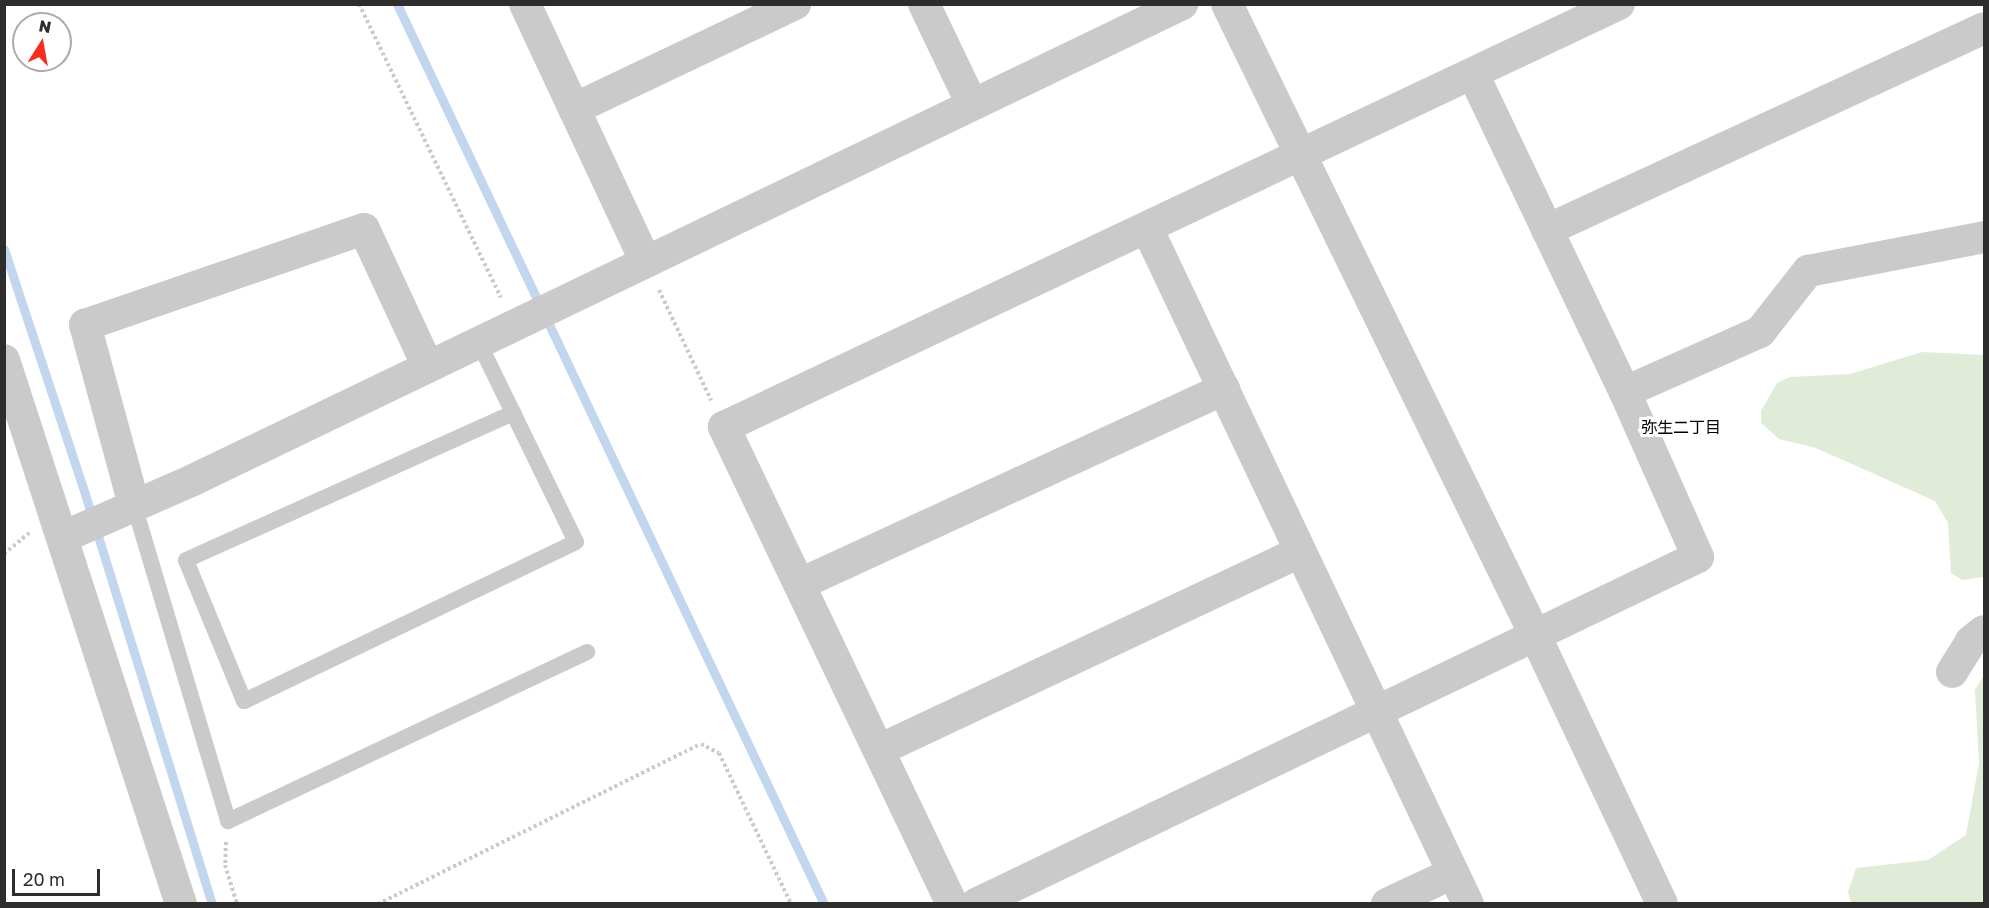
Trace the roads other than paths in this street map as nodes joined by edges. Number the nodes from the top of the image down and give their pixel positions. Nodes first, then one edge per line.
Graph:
1 (525, 4) edge
2 (795, 4) edge
3 (924, 4) edge
4 (1182, 4) edge
5 (1227, 4) edge
6 (1619, 4) edge
7 (1984, 28) edge
8 (1473, 74) junction
9 (972, 104) junction
10 (574, 110) junction
11 (1301, 155) junction
12 (1147, 228) junction
13 (1547, 230) junction
14 (1984, 237) edge
15 (646, 262) junction
16 (479, 343) junction
17 (4, 360) edge
18 (428, 367) junction
19 (1224, 390) junction
20 (1625, 392) junction
21 (513, 413) junction
22 (134, 505) junction
23 (63, 537) junction
24 (1300, 552) junction
25 (800, 584) junction
26 (1984, 632) edge
27 (1535, 634) junction
28 (588, 652) dead end
29 (1952, 672) dead end
30 (1376, 711) junction
31 (879, 750) junction
32 (1453, 873) junction
33 (181, 903) edge
34 (952, 903) edge
35 (976, 903) edge
36 (1387, 903) edge
37 (1468, 903) edge
38 (1662, 903) edge

1 - 10 street
2 - 10 street
3 - 9 street
4 - 9 street
5 - 11 street
6 - 8 street
7 - 13 street
8 - 11 street
8 - 13 street
9 - 15 street
10 - 15 street
11 - 12 street
11 - 27 street
12 - 19 street
12 - 25 street
13 - 20 street
14 - 20 street
15 - 16 street
16 - 18 street
16 - 21 lane
17 - 23 street
18 - 22 street
18 - 22 street
19 - 24 street
19 - 25 street
20 - 27 street
21 - 21 lane
22 - 23 street
22 - 28 lane
23 - 33 street
24 - 30 street
24 - 31 street
25 - 31 street
26 - 29 street
27 - 30 street
27 - 38 street
30 - 32 street
30 - 35 street
31 - 34 street
32 - 36 street
32 - 37 street

